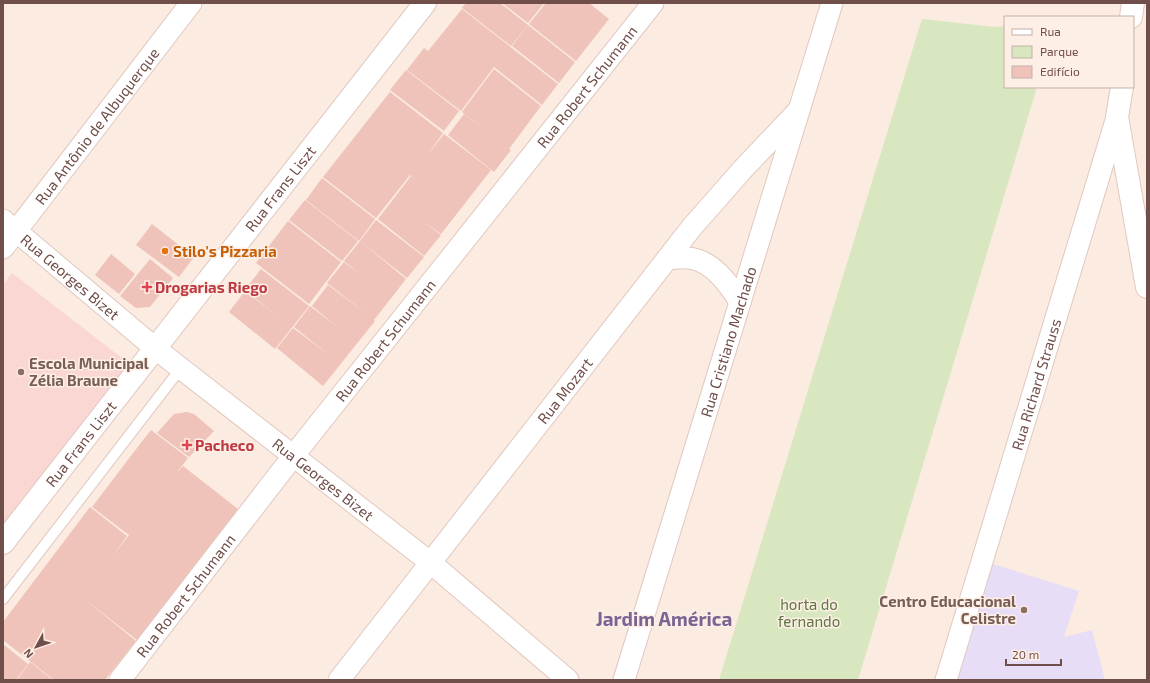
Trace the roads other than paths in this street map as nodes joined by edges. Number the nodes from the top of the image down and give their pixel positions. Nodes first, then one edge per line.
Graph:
1 (191, 3) edge
2 (425, 3) edge
3 (653, 3) edge
4 (832, 3) edge
5 (1133, 3) edge
6 (1131, 16) edge
7 (1122, 88) edge
8 (799, 110) junction
9 (1117, 117) junction
10 (10, 225) edge
11 (3, 248) edge
12 (667, 259) junction
13 (1147, 287) edge
14 (740, 302) junction
15 (156, 349) junction
16 (181, 368) junction
17 (294, 455) junction
18 (3, 543) edge
19 (431, 564) junction
20 (3, 599) edge
21 (120, 680) edge
22 (339, 680) edge
23 (567, 680) edge
24 (624, 680) edge
25 (946, 680) edge

1 - 10 street, Rua Antônio de Albuquerque
2 - 15 street, Rua Frans Liszt
3 - 17 street, Rua Robert Schumann
4 - 8 street, Rua Cristiano Machado
5 - 6 street
7 - 9 street, Rua Richard Strauss
8 - 12 street, Rua Mozart
8 - 14 street, Rua Cristiano Machado
9 - 13 street
9 - 25 street, Rua Richard Strauss
10 - 11 street, Rua Antônio de Albuquerque
10 - 15 street, Rua Georges Bizet
12 - 14 street
12 - 19 street, Rua Mozart
14 - 24 street, Rua Cristiano Machado
15 - 16 street, Rua Georges Bizet
15 - 18 street, Rua Frans Liszt
16 - 17 street, Rua Georges Bizet
16 - 20 lane
17 - 19 street, Rua Georges Bizet
17 - 21 street, Rua Robert Schumann
19 - 22 street, Rua Mozart
19 - 23 street, Rua Georges Bizet

